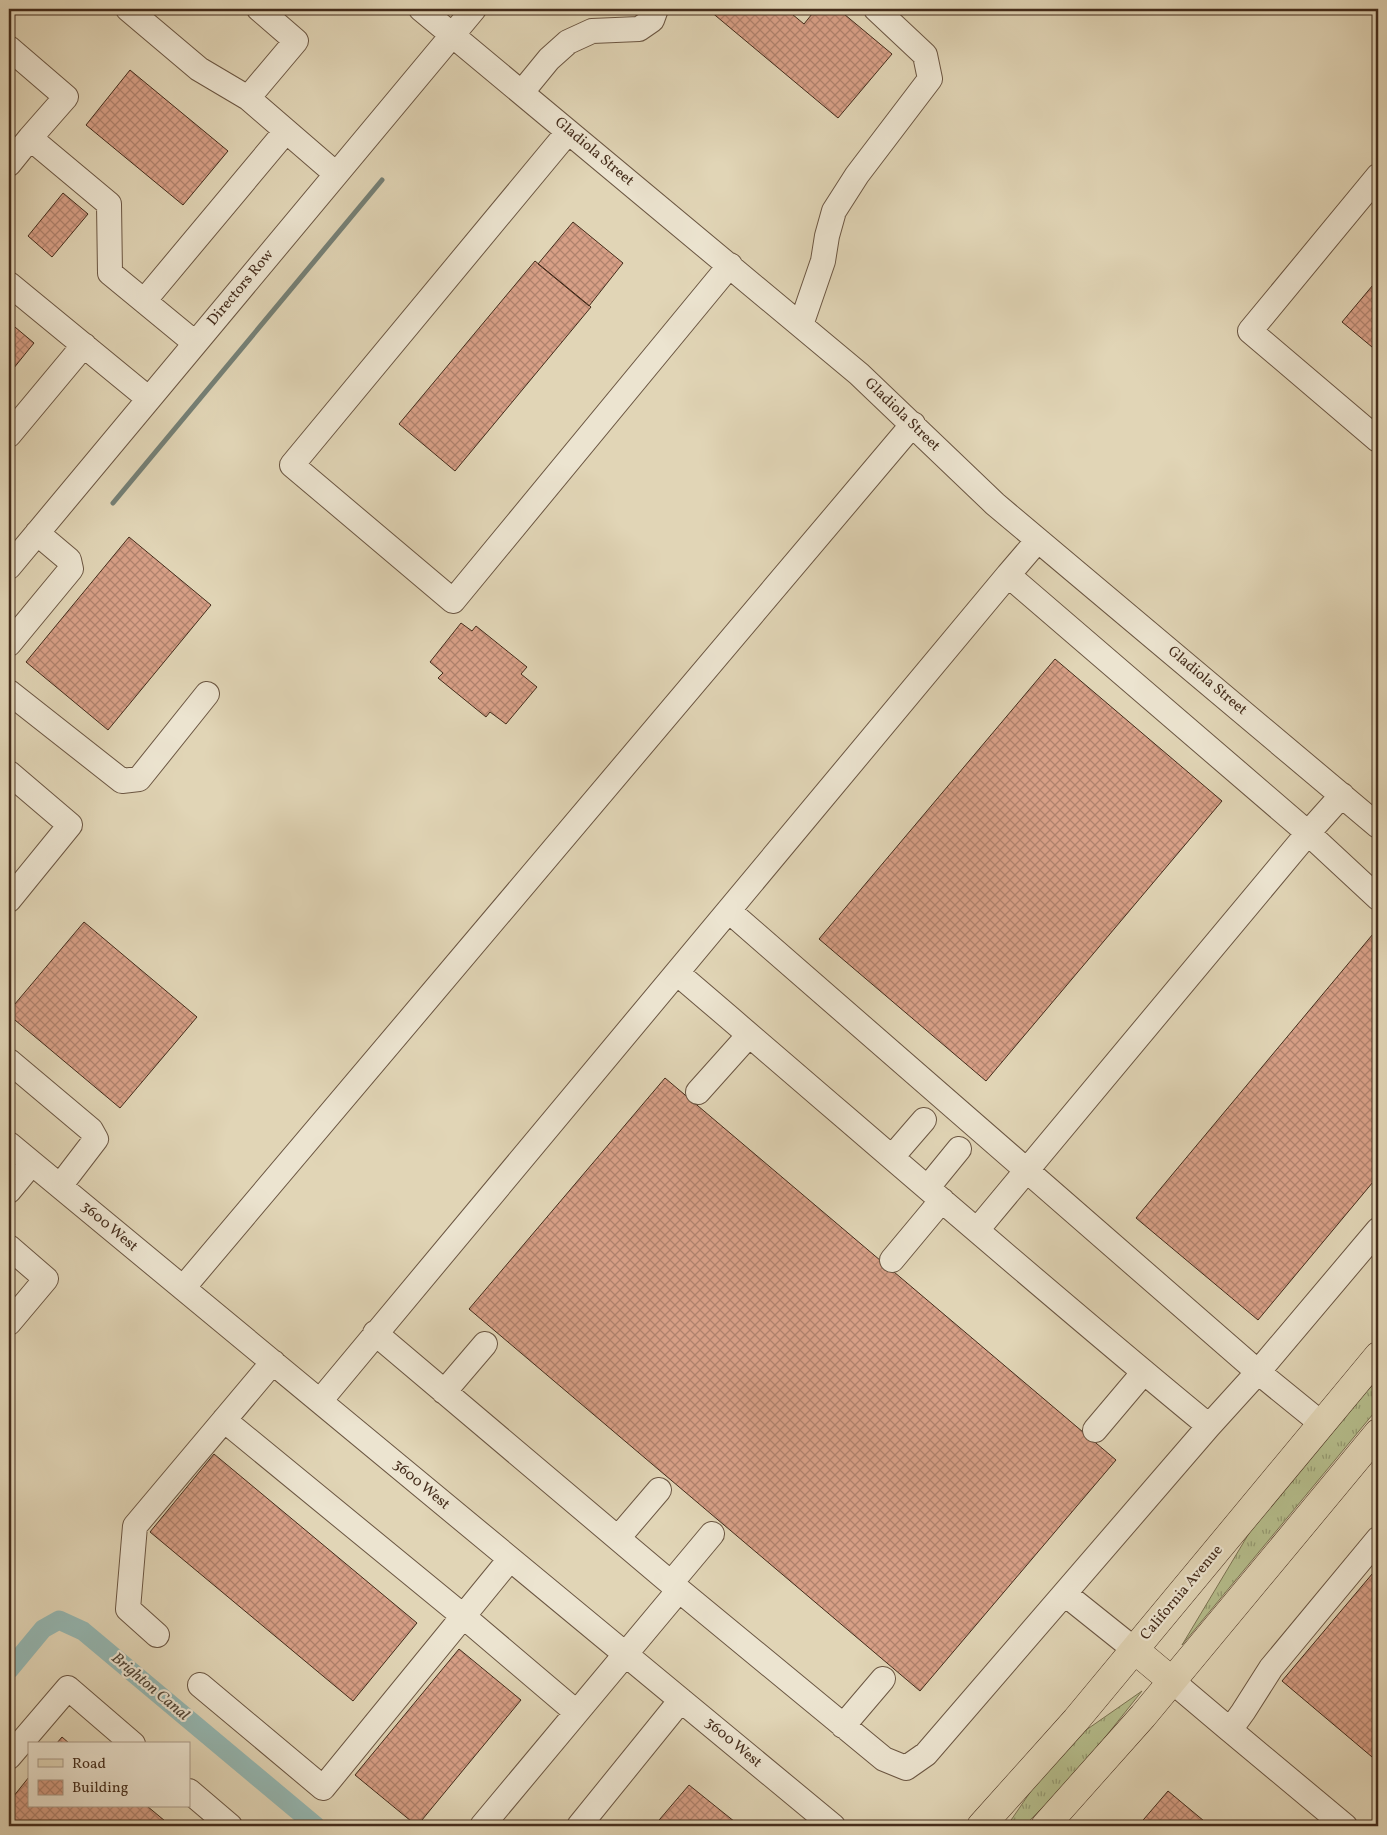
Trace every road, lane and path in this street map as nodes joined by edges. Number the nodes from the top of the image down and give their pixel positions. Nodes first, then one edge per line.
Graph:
1 (128, 9) edge
2 (258, 9) edge
3 (422, 9) edge
4 (474, 9) edge
5 (656, 9) edge
6 (876, 9) edge
7 (452, 34) junction
8 (9, 48) edge
9 (522, 92) junction
10 (248, 98) junction
11 (286, 131) junction
12 (568, 132) junction
13 (30, 138) junction
14 (9, 164) edge
15 (336, 174) junction
16 (1378, 176) edge
17 (730, 266) junction
18 (9, 284) edge
19 (144, 301) junction
20 (801, 325) junction
21 (195, 343) junction
22 (84, 345) junction
23 (149, 399) junction
24 (913, 424) junction
25 (9, 435) edge
26 (1378, 440) edge
27 (37, 533) junction
28 (1038, 540) junction
29 (9, 566) edge
30 (1008, 575) junction
31 (9, 644) edge
32 (9, 692) edge
33 (207, 694) dead end
34 (9, 773) edge
35 (1342, 795) junction
36 (1378, 826) edge
37 (1308, 833) junction
38 (1378, 898) edge
39 (9, 900) edge
40 (729, 911) junction
41 (677, 974) junction
42 (749, 1035) junction
43 (9, 1061) edge
44 (698, 1092) dead end
45 (924, 1120) dead end
46 (9, 1144) edge
47 (960, 1149) dead end
48 (892, 1157) junction
49 (32, 1163) junction
50 (1026, 1170) junction
51 (60, 1186) junction
52 (9, 1191) edge
53 (935, 1194) junction
54 (976, 1230) junction
55 (1378, 1230) edge
56 (9, 1247) edge
57 (892, 1260) dead end
58 (183, 1288) junction
59 (9, 1323) edge
60 (375, 1333) junction
61 (485, 1344) dead end
62 (1378, 1356) edge
63 (273, 1362) junction
64 (1144, 1372) junction
65 (1258, 1372) junction
66 (444, 1392) junction
67 (320, 1401) junction
68 (224, 1420) junction
69 (1322, 1424) junction
70 (1208, 1426) junction
71 (1095, 1430) dead end
72 (1378, 1433) edge
73 (659, 1490) dead end
74 (712, 1534) dead end
75 (618, 1538) junction
76 (1378, 1539) edge
77 (510, 1559) junction
78 (675, 1586) junction
79 (1065, 1594) junction
80 (463, 1616) junction
81 (157, 1635) dead end
82 (1134, 1650) junction
83 (624, 1653) junction
84 (882, 1679) dead end
85 (1172, 1681) junction
86 (200, 1685) dead end
87 (681, 1700) junction
88 (576, 1712) junction
89 (843, 1726) junction
90 (1230, 1730) junction
91 (131, 1742) edge
92 (9, 1757) edge
93 (190, 1792) edge
94 (230, 1826) edge
95 (482, 1826) edge
96 (579, 1826) edge
97 (833, 1826) edge
98 (981, 1826) edge
99 (1045, 1826) edge
100 (1345, 1826) edge

1 - 10 street
2 - 10 street
3 - 7 street, Gladiola Street
4 - 7 street, Directors Row
5 - 9 street
6 - 20 street
7 - 9 street, Gladiola Street
7 - 15 street, Directors Row
8 - 13 street
9 - 12 street, Gladiola Street
10 - 11 street
11 - 15 street
11 - 19 street
12 - 17 street, Gladiola Street
12 - 17 street
13 - 14 street
13 - 19 street
15 - 21 street, Directors Row
16 - 26 street
17 - 20 street, Gladiola Street
18 - 22 street
19 - 21 street
20 - 24 street, Gladiola Street
21 - 23 street, Directors Row
22 - 23 street
22 - 25 street
23 - 27 street, Directors Row
24 - 28 street, Gladiola Street
24 - 58 street
27 - 29 street, Directors Row
27 - 31 street
28 - 30 street
28 - 35 street, Gladiola Street
30 - 37 street
30 - 40 street
32 - 33 street
34 - 39 street
35 - 36 street, Gladiola Street
35 - 37 street
37 - 38 street
37 - 50 street
40 - 41 street
40 - 50 street
41 - 42 street
41 - 60 street
42 - 44 street
42 - 48 street
43 - 51 street
45 - 48 street
46 - 49 street, 3600 West
47 - 53 street
48 - 53 street
49 - 51 street, 3600 West
49 - 52 street
50 - 54 street
50 - 65 street
51 - 58 street, 3600 West
53 - 54 street
53 - 57 street
54 - 64 street
55 - 65 street
56 - 59 street
58 - 63 street, 3600 West
60 - 66 street
60 - 67 street
61 - 66 street
62 - 69 main road, California Avenue
63 - 67 street, 3600 West
63 - 68 street
64 - 70 street
64 - 71 street
65 - 69 street
65 - 70 street
66 - 75 street
67 - 77 street, 3600 West
68 - 80 street
68 - 81 street
69 - 82 main road, California Avenue
70 - 79 street
72 - 85 main road
73 - 75 street
74 - 78 street
75 - 78 street
76 - 90 street
77 - 80 street
77 - 83 street, 3600 West
78 - 83 street
78 - 89 street
79 - 82 street
79 - 89 street
80 - 86 street
80 - 88 street
82 - 85 main road
82 - 98 main road, California Avenue
83 - 87 street, 3600 West
83 - 88 street
84 - 89 street
85 - 90 street
85 - 99 main road
87 - 96 street
87 - 97 street, 3600 West
88 - 95 street
90 - 100 street
91 - 92 street
93 - 94 street

